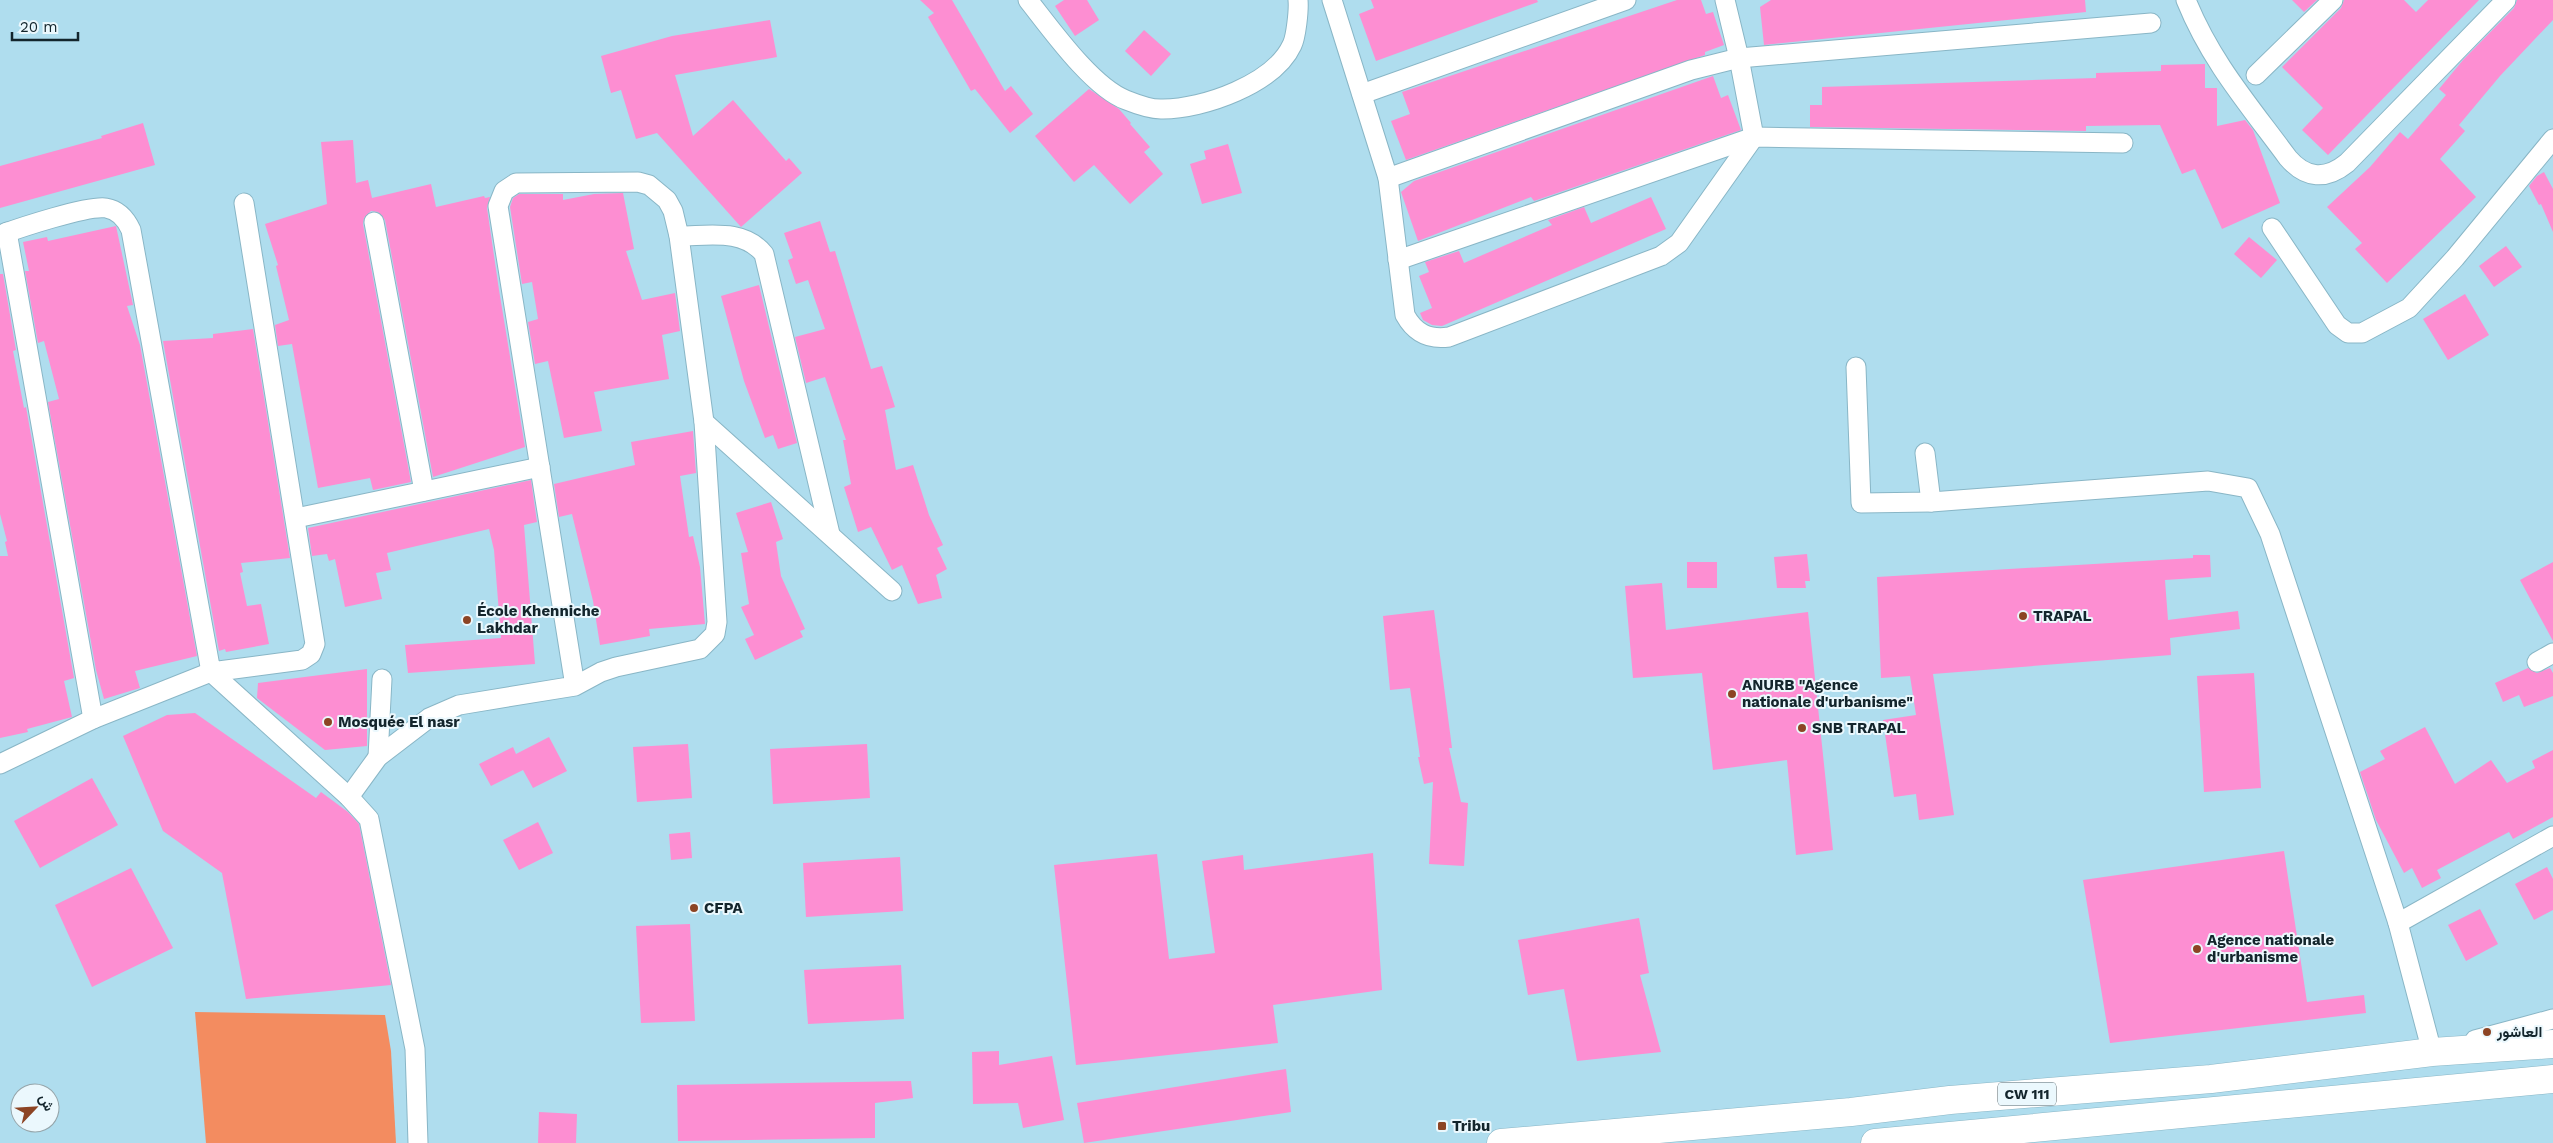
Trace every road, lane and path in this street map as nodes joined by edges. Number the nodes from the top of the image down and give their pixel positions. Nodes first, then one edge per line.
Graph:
1 (1028, 0) edge
2 (1298, 0) edge
3 (1332, 0) edge
4 (1626, 0) edge
5 (1725, 0) edge
6 (2186, 0) edge
7 (2333, 0) edge
8 (2506, 0) edge
9 (2151, 23) dead end
10 (1740, 58) junction
11 (2256, 75) dead end
12 (1362, 94) junction
13 (1754, 137) junction
14 (2553, 139) edge
15 (2123, 144) dead end
16 (1388, 178) junction
17 (244, 203) dead end
18 (374, 222) dead end
19 (2272, 228) dead end
20 (4, 233) edge
21 (679, 236) junction
22 (1398, 260) junction
23 (1856, 367) dead end
24 (704, 422) junction
25 (1925, 453) dead end
26 (540, 467) junction
27 (424, 491) junction
28 (1931, 502) junction
29 (296, 518) junction
30 (830, 534) junction
31 (892, 592) dead end
32 (211, 672) junction
33 (382, 679) dead end
34 (576, 686) junction
35 (93, 719) junction
36 (378, 757) junction
37 (0, 764) edge
38 (349, 797) junction
39 (2553, 836) edge
40 (2398, 924) junction
41 (2553, 1018) edge
42 (2553, 1044) edge
43 (2432, 1052) junction
44 (2553, 1079) edge
45 (418, 1143) edge
46 (1501, 1143) edge
47 (1875, 1143) edge

1 - 2 street
3 - 12 street
4 - 12 street
5 - 10 street
6 - 8 street
7 - 11 street
9 - 10 street
10 - 13 street
10 - 16 street
12 - 16 street
13 - 15 street
13 - 22 street
13 - 22 street
14 - 19 street
16 - 22 street
17 - 29 street
18 - 27 street
20 - 32 street
20 - 35 street
21 - 24 street
21 - 26 street
21 - 30 street
23 - 28 street
24 - 30 street
24 - 34 street
25 - 28 street
26 - 27 street
26 - 34 street
27 - 29 street
28 - 40 street
29 - 32 street
30 - 31 street
32 - 35 street
32 - 38 street
33 - 36 street
34 - 36 street
35 - 37 street
36 - 38 street
38 - 45 street
39 - 40 street
40 - 43 street
41 - 43 street
42 - 43 main road, CW 111
43 - 46 main road, CW 111
44 - 47 main road

